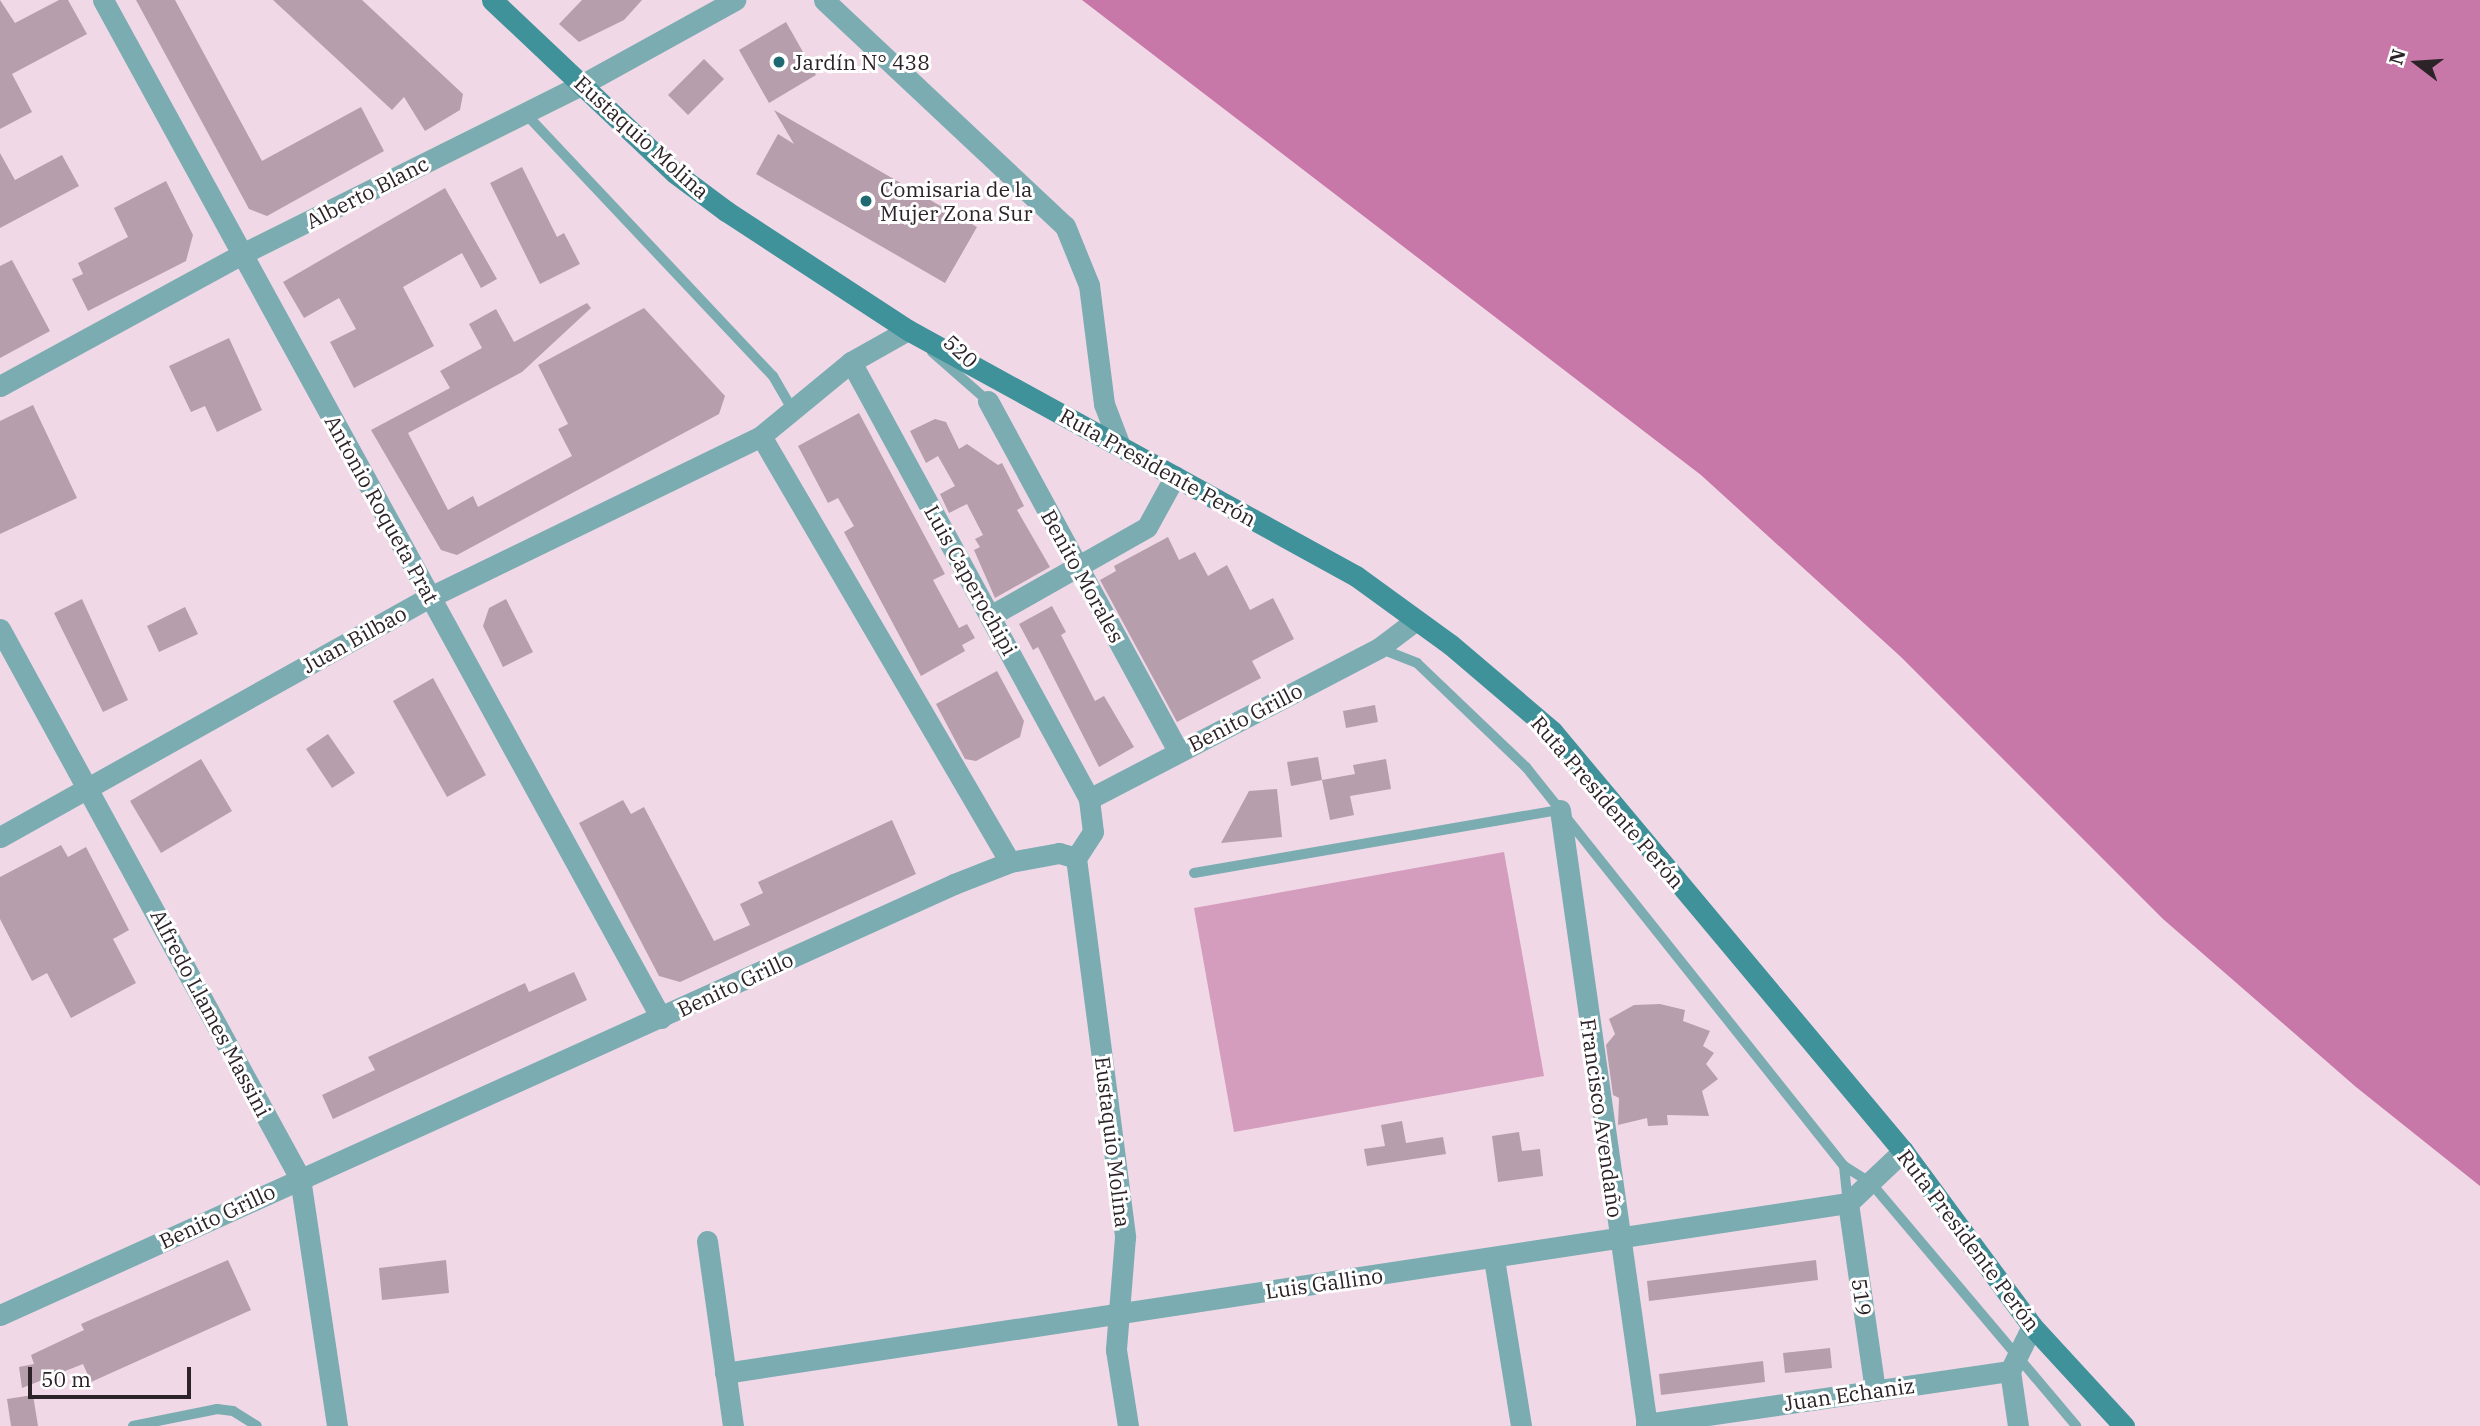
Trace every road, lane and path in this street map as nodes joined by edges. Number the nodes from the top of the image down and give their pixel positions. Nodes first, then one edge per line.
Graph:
1 (103, 0) edge
2 (492, 0) edge
3 (735, 0) edge
4 (824, 0) edge
5 (583, 85) junction
6 (524, 112) junction
7 (242, 254) junction
8 (908, 330) junction
9 (852, 362) junction
10 (0, 386) edge
11 (988, 401) joint
12 (793, 410) junction
13 (761, 436) junction
14 (1120, 446) junction
15 (1175, 476) junction
16 (1078, 568) junction
17 (430, 597) junction
18 (990, 616) junction
19 (1416, 620) junction
20 (0, 629) edge
21 (1379, 648) junction
22 (1178, 751) junction
23 (89, 787) junction
24 (1089, 799) junction
25 (1560, 810) junction
26 (0, 837) edge
27 (1076, 859) junction
28 (1010, 862) junction
29 (1194, 873) dead end
30 (661, 1018) junction
31 (1903, 1151) junction
32 (1843, 1166) junction
33 (300, 1178) junction
34 (1871, 1183) junction
35 (1848, 1203) junction
36 (708, 1241) dead end
37 (1618, 1241) junction
38 (1494, 1259) junction
39 (1121, 1313) junction
40 (0, 1315) edge
41 (2032, 1326) junction
42 (2013, 1365) junction
43 (725, 1373) junction
44 (1875, 1391) junction
45 (1647, 1425) edge
46 (133, 1426) edge
47 (257, 1426) edge
48 (337, 1426) edge
49 (733, 1426) edge
50 (1128, 1426) edge
51 (1521, 1426) edge
52 (2018, 1426) edge
53 (2076, 1426) edge
54 (2124, 1426) edge

1 - 7 street, Antonio Roqueta Prat
2 - 5 main road, Eustaquio Molina
3 - 5 street, Alberto Blanc
4 - 14 street
5 - 6 street, Alberto Blanc
5 - 8 main road, Eustaquio Molina
6 - 7 street, Alberto Blanc
6 - 12 lane
7 - 10 street, Alberto Blanc
7 - 17 street, Antonio Roqueta Prat
8 - 9 street, Juan Bilbao
8 - 11 lane, 520
8 - 14 main road, Ruta Presidente Perón
9 - 12 street, Juan Bilbao
9 - 18 street, Luis Caperochipi
11 - 16 street, Benito Morales
12 - 13 street, Juan Bilbao
13 - 17 street, Juan Bilbao
13 - 28 street
14 - 15 main road, Ruta Presidente Perón
15 - 16 street
15 - 19 main road, Ruta Presidente Perón
16 - 18 street
16 - 22 street, Benito Morales
17 - 23 street, Juan Bilbao
17 - 30 street, Antonio Roqueta Prat
18 - 24 street, Luis Caperochipi
19 - 21 street, Benito Grillo
19 - 31 main road, Ruta Presidente Perón
20 - 23 street, Alfredo Llames Massini
21 - 22 street, Benito Grillo
21 - 25 lane
22 - 24 street, Benito Grillo
23 - 26 street, Juan Bilbao
23 - 33 street, Alfredo Llames Massini
24 - 27 street
25 - 29 lane
25 - 32 lane
25 - 37 street, Francisco Avendaño
27 - 28 street, Benito Grillo
27 - 39 street, Eustaquio Molina
28 - 30 street, Benito Grillo
30 - 33 street, Benito Grillo
31 - 34 street
31 - 41 main road, Ruta Presidente Perón
32 - 34 lane
32 - 35 lane
33 - 40 street, Benito Grillo
33 - 48 street, Alfredo Llames Massini
34 - 35 street
34 - 42 lane
35 - 37 street, Luis Gallino
35 - 44 street, 519
36 - 43 street
37 - 38 street, Luis Gallino
37 - 45 street, Francisco Avendaño
38 - 39 street, Luis Gallino
38 - 51 street
39 - 43 street, Luis Gallino
39 - 50 street, Eustaquio Molina
41 - 42 street
41 - 54 main road, Ruta Presidente Perón
42 - 44 street, Juan Echaniz
42 - 52 street
42 - 53 lane
43 - 49 street
44 - 45 street, Juan Echaniz
46 - 47 lane

